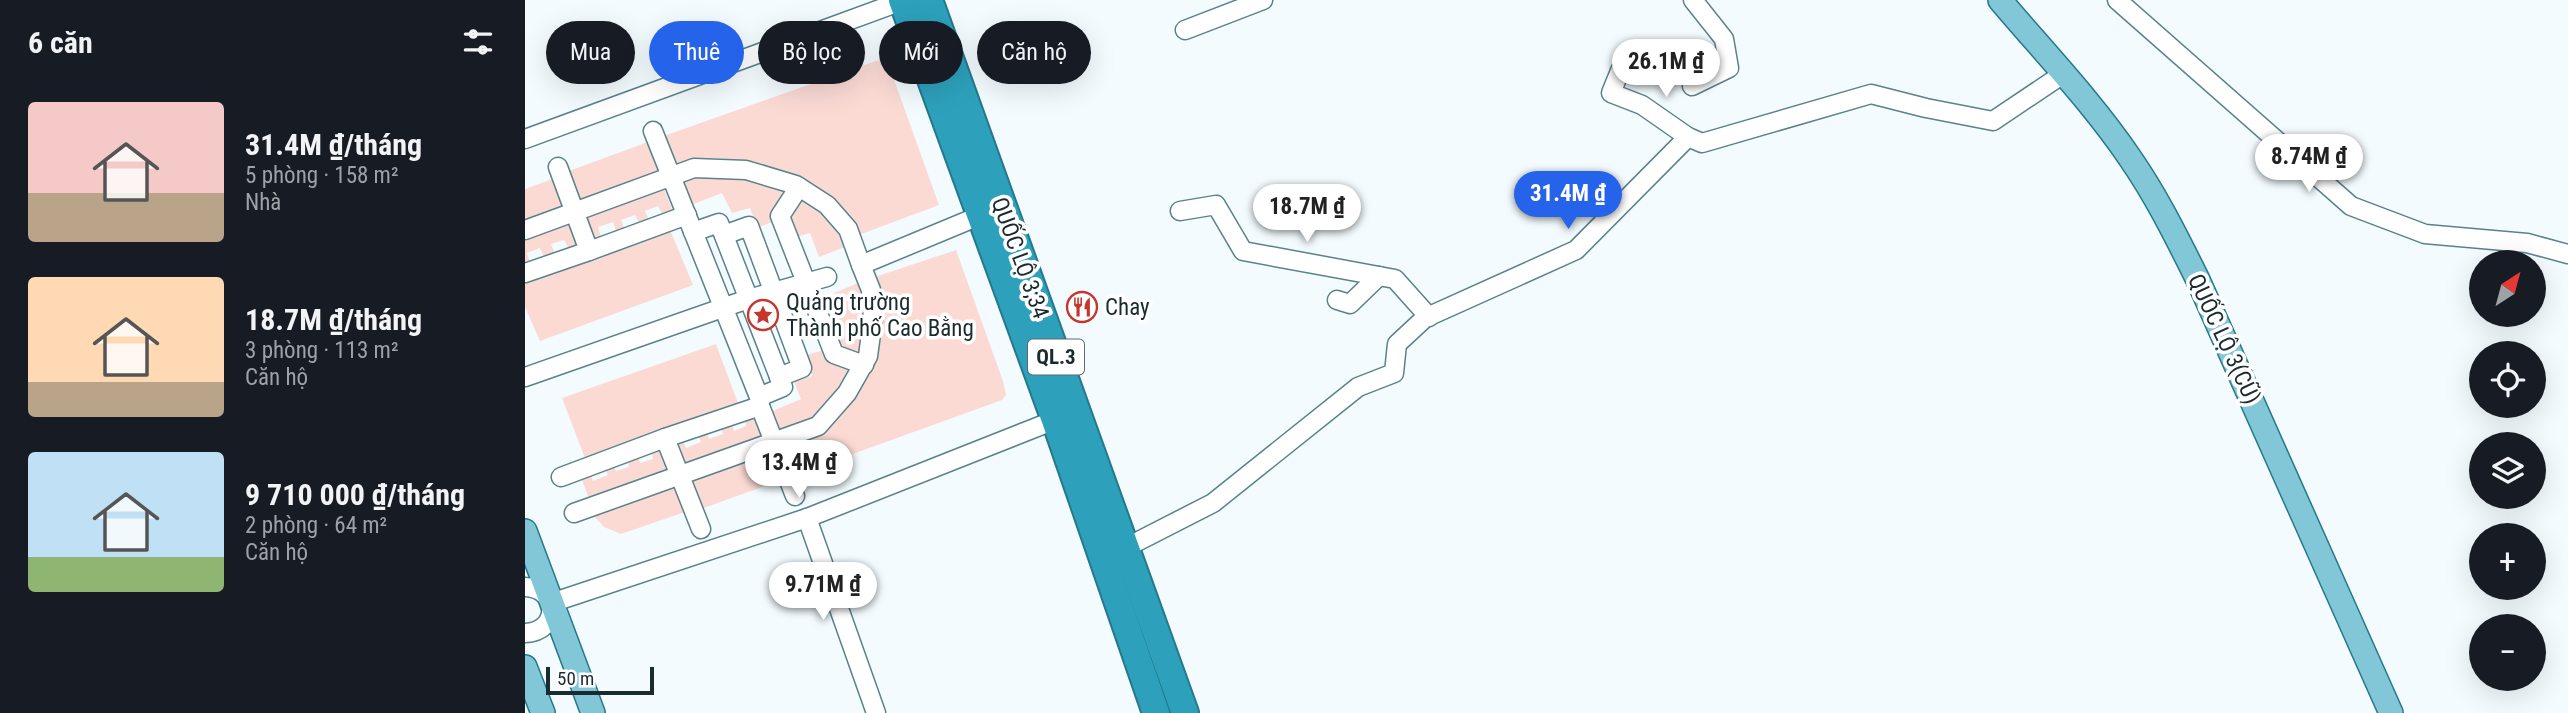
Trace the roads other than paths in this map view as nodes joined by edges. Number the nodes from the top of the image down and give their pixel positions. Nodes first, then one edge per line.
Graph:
1 (903, 0) edge
2 (929, 0) edge
3 (1263, 0) edge
4 (1693, 0) edge
5 (2000, 0) edge
6 (2117, 0) edge
7 (1185, 30) dead end
8 (1620, 71) dead end
9 (2063, 74) junction
10 (1692, 86) dead end
11 (653, 131) dead end
12 (1688, 137) junction
13 (525, 139) edge
14 (558, 167) dead end
15 (671, 177) junction
16 (799, 187) junction
17 (1180, 211) dead end
18 (575, 212) junction
19 (979, 216) junction
20 (690, 224) junction
21 (525, 230) edge
22 (723, 235) junction
23 (589, 251) junction
24 (2568, 254) edge
25 (861, 265) junction
26 (525, 273) edge
27 (1379, 276) junction
28 (827, 277) dead end
29 (806, 283) junction
30 (774, 291) junction
31 (748, 299) junction
32 (1337, 300) dead end
33 (723, 309) junction
34 (1429, 317) junction
35 (864, 365) junction
36 (525, 377) edge
37 (779, 377) junction
38 (759, 401) junction
39 (1066, 417) junction
40 (665, 439) junction
41 (773, 443) junction
42 (679, 475) junction
43 (561, 477) dead end
44 (795, 496) dead end
45 (574, 513) dead end
46 (807, 517) junction
47 (701, 529) dead end
48 (525, 531) edge
49 (1125, 548) junction
50 (525, 587) edge
51 (551, 603) junction
52 (525, 633) edge
53 (525, 667) edge
54 (543, 713) edge
55 (593, 713) edge
56 (876, 713) edge
57 (1156, 713) edge
58 (1185, 713) edge
59 (2391, 713) edge

1 - 13 street
1 - 19 highway, QUỐC LỘ 3;34 / QL.3
2 - 39 highway, QUỐC LỘ 3;34 / QL.3
3 - 7 street
4 - 10 street
5 - 9 main road, QUỐC LỘ 3(CŨ)
6 - 24 street
8 - 12 street
9 - 12 street
9 - 59 main road, QUỐC LỘ 3(CŨ)
11 - 15 street
12 - 34 street
14 - 18 street
15 - 16 street
15 - 18 street
15 - 20 street
16 - 25 street
16 - 29 street
17 - 27 street
18 - 21 street
18 - 23 street
19 - 25 street
19 - 39 highway, QUỐC LỘ 3;34 / QL.3
20 - 22 street
20 - 23 street
20 - 33 street
22 - 30 street
22 - 31 street
23 - 26 street
25 - 35 street
27 - 32 street
27 - 34 street
28 - 29 street
29 - 30 street
29 - 35 street
30 - 31 street
30 - 37 street
31 - 33 street
31 - 37 street
33 - 36 street
33 - 38 street
34 - 49 street
35 - 41 street
37 - 38 street
38 - 40 street
38 - 41 street
39 - 46 street
39 - 49 highway, QUỐC LỘ 3;34 / QL.3
39 - 57 highway, QUỐC LỘ 3;34 / QL.3
40 - 42 street
40 - 43 street
41 - 42 street
41 - 44 street
42 - 45 street
42 - 47 street
46 - 51 street
46 - 56 street
48 - 51 main road
49 - 58 highway, QUỐC LỘ 3;34 / QL.3
50 - 51 street
51 - 52 street
51 - 55 main road
53 - 54 main road

